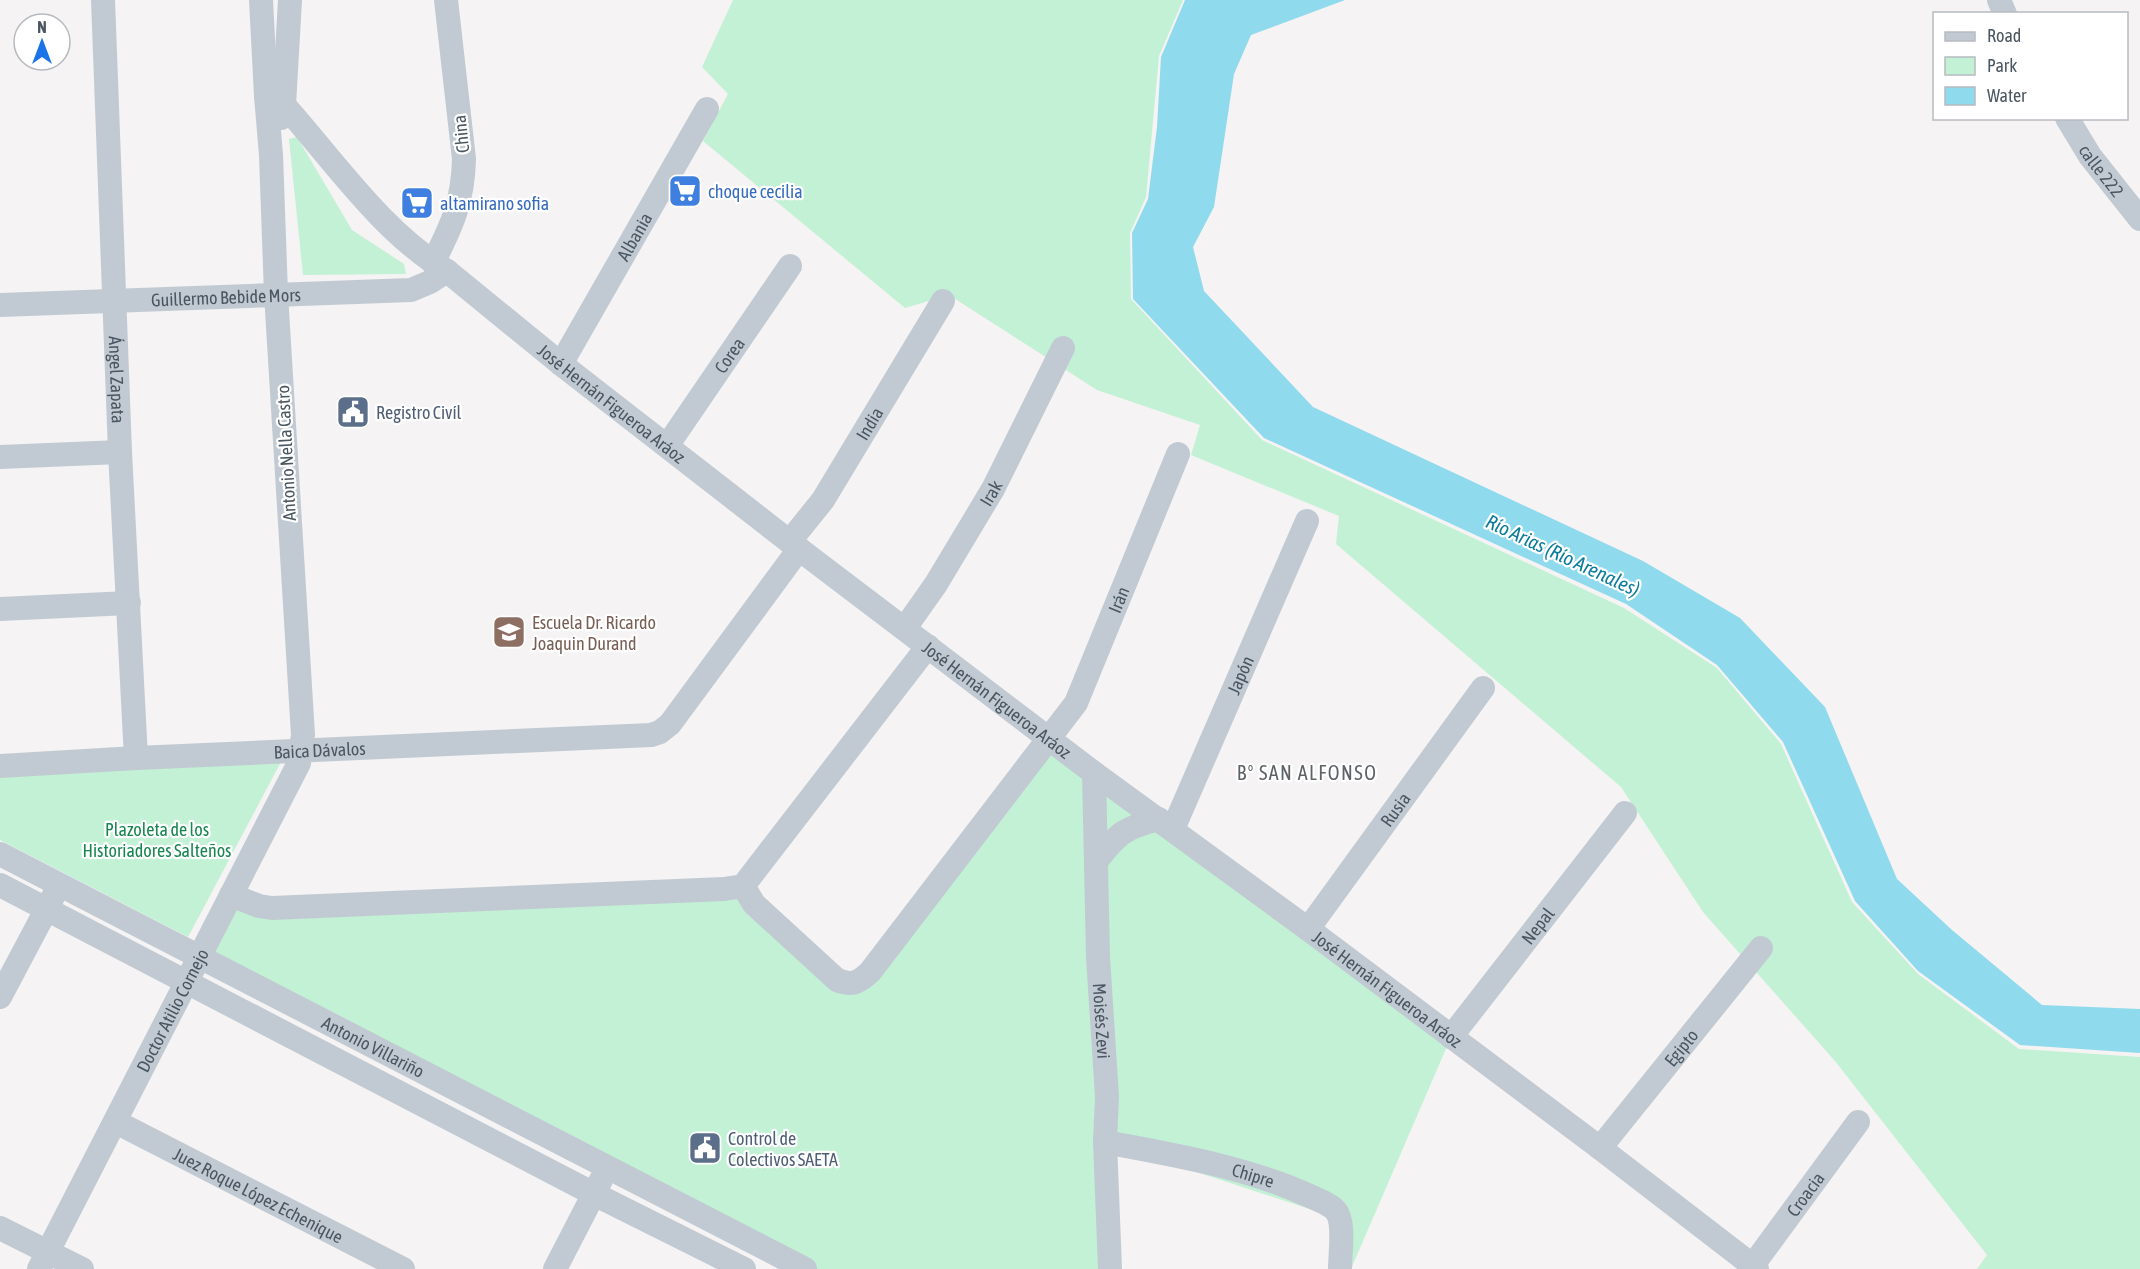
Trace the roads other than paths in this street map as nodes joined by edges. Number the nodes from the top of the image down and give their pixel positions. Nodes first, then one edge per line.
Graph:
1 (104, 0) edge
2 (261, 0) edge
3 (290, 0) edge
4 (446, 0) edge
5 (275, 100) junction
6 (707, 109) dead end
7 (2068, 120) edge
8 (2140, 219) edge
9 (790, 266) dead end
10 (440, 267) junction
11 (276, 294) junction
12 (116, 300) junction
13 (943, 301) dead end
14 (0, 305) edge
15 (1063, 348) dead end
16 (561, 364) junction
17 (668, 446) junction
18 (120, 452) junction
19 (1178, 454) dead end
20 (0, 458) edge
21 (1307, 521) dead end
22 (795, 545) junction
23 (129, 603) junction
24 (0, 609) edge
25 (905, 628) junction
26 (928, 646) junction
27 (1483, 688) dead end
28 (637, 736) joint
29 (1048, 738) junction
30 (302, 752) junction
31 (136, 758) junction
32 (0, 766) edge
33 (1094, 773) junction
34 (1625, 813) dead end
35 (1166, 824) junction
36 (0, 854) edge
37 (1097, 860) junction
38 (0, 885) edge
39 (60, 886) junction
40 (743, 886) junction
41 (231, 895) junction
42 (46, 909) junction
43 (1308, 929) junction
44 (1761, 948) dead end
45 (200, 957) junction
46 (186, 982) junction
47 (0, 997) edge
48 (1451, 1037) junction
49 (116, 1122) junction
50 (1858, 1122) dead end
51 (1105, 1142) junction
52 (1600, 1148) junction
53 (608, 1167) junction
54 (594, 1194) junction
55 (0, 1228) edge
56 (747, 1240) junction
57 (44, 1260) edge
58 (736, 1267) edge
59 (1755, 1267) edge
60 (82, 1269) edge
61 (403, 1269) edge
62 (555, 1269) edge
63 (805, 1269) edge
64 (1110, 1269) edge
65 (1340, 1269) edge

1 - 12 street, Ángel Zapata
2 - 5 street, Antonio Nella Castro
3 - 5 street, Antonio Nella Castro
4 - 10 street, China
5 - 10 street, José Hernán Figueroa Aráoz
5 - 11 street, Antonio Nella Castro
6 - 16 street, Albania
7 - 8 street, calle 222
9 - 17 street, Corea
10 - 11 street, Guillermo Bebide Mors
10 - 16 street, José Hernán Figueroa Aráoz
11 - 12 street, Guillermo Bebide Mors
11 - 30 street, Antonio Nella Castro
12 - 14 street, Guillermo Bebide Mors
12 - 18 street, Ángel Zapata
13 - 22 street, India
15 - 25 street, Irak
16 - 17 street, José Hernán Figueroa Aráoz
17 - 22 street, José Hernán Figueroa Aráoz
18 - 20 street
18 - 23 street, Ángel Zapata
19 - 29 street, Irán
21 - 35 street, Japón
22 - 25 street, José Hernán Figueroa Aráoz
22 - 28 street, India
23 - 24 street
23 - 31 street, Ángel Zapata
25 - 26 street, José Hernán Figueroa Aráoz
26 - 29 street, José Hernán Figueroa Aráoz
26 - 40 street
27 - 43 street, Rusia
28 - 30 street, Baica Dávalos
29 - 33 street, José Hernán Figueroa Aráoz
29 - 40 street, Irán
30 - 31 street, Baica Dávalos
30 - 41 street, Doctor Atilio Cornejo
31 - 32 street, Baica Dávalos
33 - 35 street, José Hernán Figueroa Aráoz
33 - 37 street, Moisés Zevi
34 - 48 street, Nepal
35 - 37 street
35 - 43 street, José Hernán Figueroa Aráoz
36 - 39 street, Antonio Villariño
37 - 51 street, Moisés Zevi
38 - 42 street, Antonio Villariño
39 - 42 street
39 - 45 street, Antonio Villariño
40 - 41 street
41 - 45 street, Doctor Atilio Cornejo
42 - 46 street, Antonio Villariño
42 - 47 street
43 - 48 street, José Hernán Figueroa Aráoz
44 - 52 street, Egipto
45 - 46 street, Doctor Atilio Cornejo
45 - 53 street, Antonio Villariño
46 - 49 street, Doctor Atilio Cornejo
46 - 54 street, Antonio Villariño
48 - 52 street, José Hernán Figueroa Aráoz
49 - 57 street, Doctor Atilio Cornejo
49 - 61 street, Juez Roque López Echenique
50 - 59 street, Croacia
51 - 64 street, Moisés Zevi
51 - 65 street, Chipre
52 - 59 street, José Hernán Figueroa Aráoz
53 - 54 street
53 - 56 street, Antonio Villariño
54 - 58 street, Antonio Villariño
54 - 62 street
55 - 57 street
56 - 58 street
56 - 63 street, Antonio Villariño
57 - 60 street

